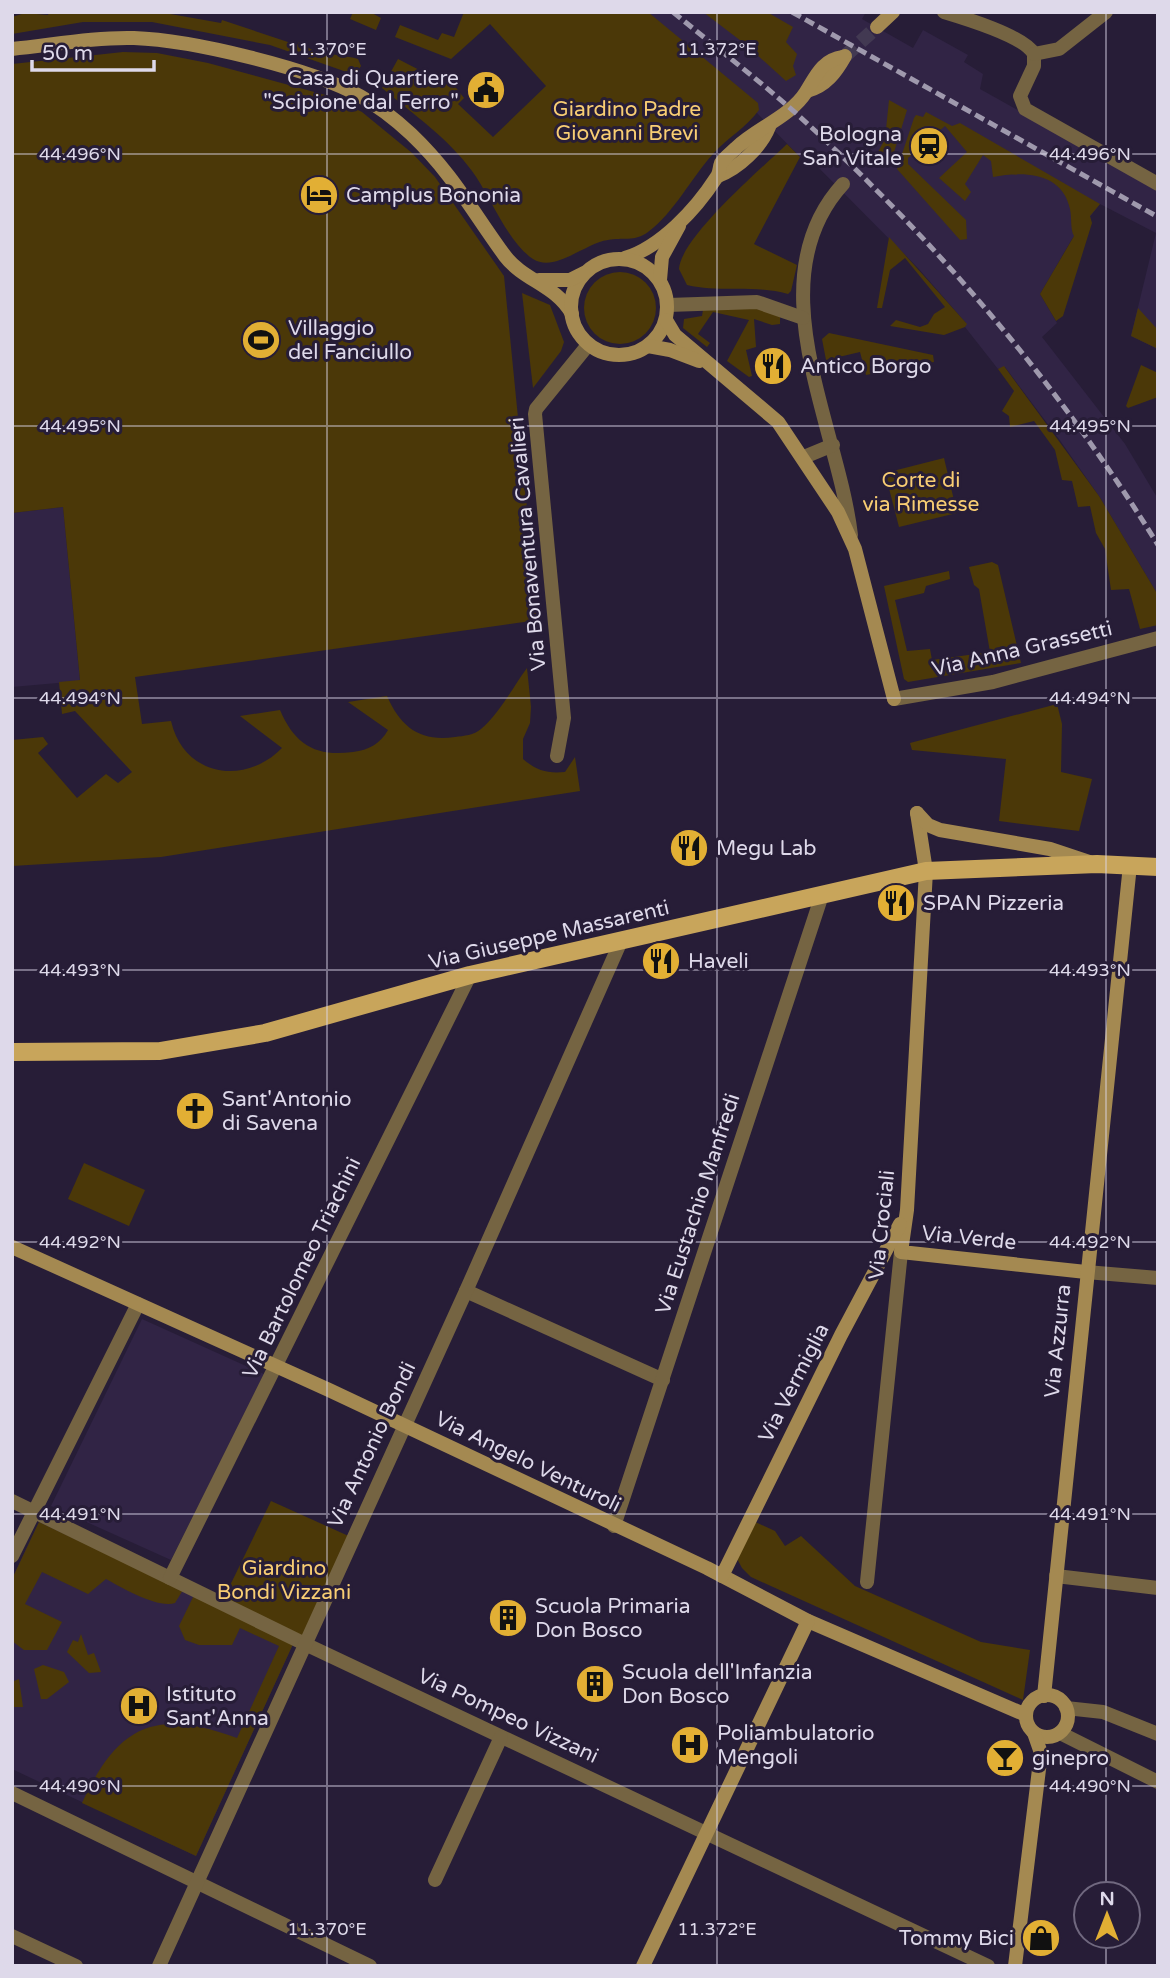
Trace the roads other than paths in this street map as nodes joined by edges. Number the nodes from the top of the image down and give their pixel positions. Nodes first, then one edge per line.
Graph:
1 (893, 12) edge
2 (1106, 12) edge
3 (946, 13) edge
4 (967, 17) edge
5 (877, 27) tunnel mouth
6 (12, 49) edge
7 (1034, 54) junction
8 (844, 57) tunnel mouth
9 (843, 184) dead end
10 (1158, 184) edge
11 (688, 212) junction
12 (625, 258) junction
13 (584, 273) junction
14 (534, 280) junction
15 (660, 280) junction
16 (667, 305) junction
17 (572, 314) junction
18 (803, 318) junction
19 (666, 320) junction
20 (587, 345) junction
21 (648, 346) junction
22 (707, 364) junction
23 (833, 445) junction
24 (804, 457) junction
25 (850, 535) junction
26 (1158, 638) edge
27 (894, 699) joint
28 (557, 756) dead end
29 (917, 813) joint
30 (1097, 864) junction
31 (1130, 865) junction
32 (1158, 867) edge
33 (926, 871) junction
34 (822, 895) junction
35 (621, 941) junction
36 (470, 975) junction
37 (12, 1052) edge
38 (907, 1210) junction
39 (12, 1247) edge
40 (901, 1252) junction
41 (1086, 1272) junction
42 (1158, 1279) edge
43 (466, 1291) junction
44 (138, 1304) junction
45 (277, 1366) junction
46 (663, 1380) junction
47 (403, 1425) junction
48 (12, 1502) edge
49 (33, 1511) junction
50 (614, 1526) junction
51 (12, 1556) edge
52 (722, 1576) junction
53 (1056, 1576) junction
54 (170, 1578) junction
55 (867, 1582) dead end
56 (1158, 1588) edge
57 (808, 1621) junction
58 (305, 1644) junction
59 (1044, 1696) junction
60 (1066, 1708) junction
61 (1026, 1715) junction
62 (1034, 1733) junction
63 (1057, 1734) junction
64 (1158, 1734) edge
65 (501, 1737) junction
66 (1041, 1753) junction
67 (1158, 1782) edge
68 (14, 1800) edge
69 (707, 1832) junction
70 (435, 1880) dead end
71 (198, 1881) junction
72 (12, 1936) edge
73 (76, 1966) edge
74 (159, 1966) edge
75 (370, 1966) edge
76 (643, 1966) edge
77 (988, 1966) edge
78 (1015, 1966) edge

1 - 5 main road
2 - 7 street
3 - 4 street
4 - 7 street
6 - 14 main road
7 - 10 street
8 - 11 main road
9 - 18 street
11 - 12 main road
11 - 15 main road
12 - 13 main road
12 - 15 main road
13 - 14 main road
13 - 17 main road
14 - 17 main road
15 - 16 main road
16 - 18 street
16 - 19 main road
17 - 20 main road
18 - 23 street
19 - 21 main road
19 - 22 main road
20 - 21 main road
20 - 28 street, Via Bonaventura Cavalieri
21 - 22 main road
22 - 24 main road
23 - 24 street
23 - 25 street
24 - 25 main road
25 - 27 main road
26 - 27 street, Via Anna Grassetti
29 - 30 main road, Via Giuseppe Massarenti
29 - 33 main road, Via Crociali
30 - 31 main road, Via Giuseppe Massarenti
30 - 33 main road, Via Giuseppe Massarenti
31 - 32 main road, Via Giuseppe Massarenti
31 - 41 main road, Via Azzurra
33 - 34 main road, Via Giuseppe Massarenti
33 - 38 main road, Via Crociali
34 - 35 main road, Via Giuseppe Massarenti
34 - 46 street, Via Eustachio Manfredi
35 - 36 main road, Via Giuseppe Massarenti
35 - 43 street, Via Antonio Bondi
36 - 37 main road, Via Giuseppe Massarenti
36 - 45 street, Via Bartolomeo Triachini
38 - 40 main road, Via Crociali
38 - 52 main road, Via Vermiglia
39 - 44 main road, Via Angelo Venturoli
40 - 41 main road, Via Verde
40 - 55 street, Via Crociali
41 - 42 street, Via Verde
41 - 53 main road, Via Azzurra
43 - 46 street
43 - 47 street, Via Antonio Bondi
44 - 45 main road, Via Angelo Venturoli
44 - 49 street
45 - 47 main road, Via Angelo Venturoli
45 - 54 street, Via Bartolomeo Triachini
46 - 50 street, Via Eustachio Manfredi
47 - 50 main road, Via Angelo Venturoli
47 - 58 street, Via Antonio Bondi
48 - 49 street, Via Pompeo Vizzani
49 - 51 street
49 - 54 street, Via Pompeo Vizzani
50 - 52 main road, Via Angelo Venturoli
52 - 57 main road, Via Angelo Venturoli
53 - 56 street
53 - 59 main road, Via Azzurra
54 - 58 street, Via Pompeo Vizzani
57 - 61 main road, Via Angelo Venturoli
57 - 69 main road
58 - 65 street, Via Pompeo Vizzani
58 - 71 street, Via Antonio Bondi
59 - 60 main road
59 - 61 main road
60 - 63 main road
60 - 64 street
61 - 62 main road
62 - 63 main road
62 - 66 main road
63 - 66 main road
63 - 67 street
65 - 69 street, Via Pompeo Vizzani
65 - 70 street
66 - 78 main road
68 - 71 street
69 - 76 main road
69 - 77 street, Via Pompeo Vizzani
71 - 74 street, Via Antonio Bondi
71 - 75 street
72 - 73 street

